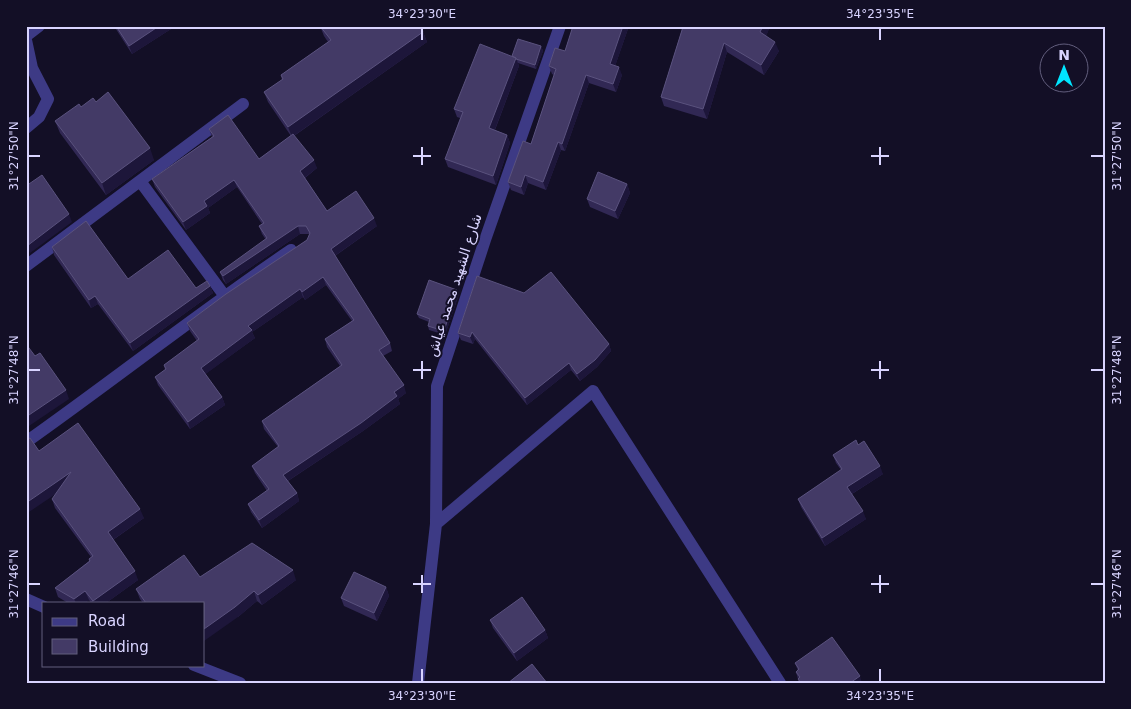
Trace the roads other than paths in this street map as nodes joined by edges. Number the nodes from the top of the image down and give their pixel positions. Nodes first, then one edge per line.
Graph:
1 (39, 26) edge
2 (560, 26) edge
3 (26, 36) edge
4 (26, 40) edge
5 (243, 104) dead end
6 (26, 128) edge
7 (140, 181) junction
8 (305, 241) edge
9 (26, 266) edge
10 (224, 295) junction
11 (26, 442) edge
12 (436, 524) junction
13 (26, 598) edge
14 (42, 606) edge
15 (197, 666) edge
16 (240, 683) edge
17 (418, 683) edge
18 (780, 683) edge

1 - 3 street
2 - 12 street, شارع الشهيد محمد عياش
4 - 6 street
5 - 7 street
7 - 9 street
7 - 10 street
8 - 10 street
10 - 11 street
12 - 17 street, شارع الشهيد محمد عياش
12 - 18 street
13 - 14 street
15 - 16 street

